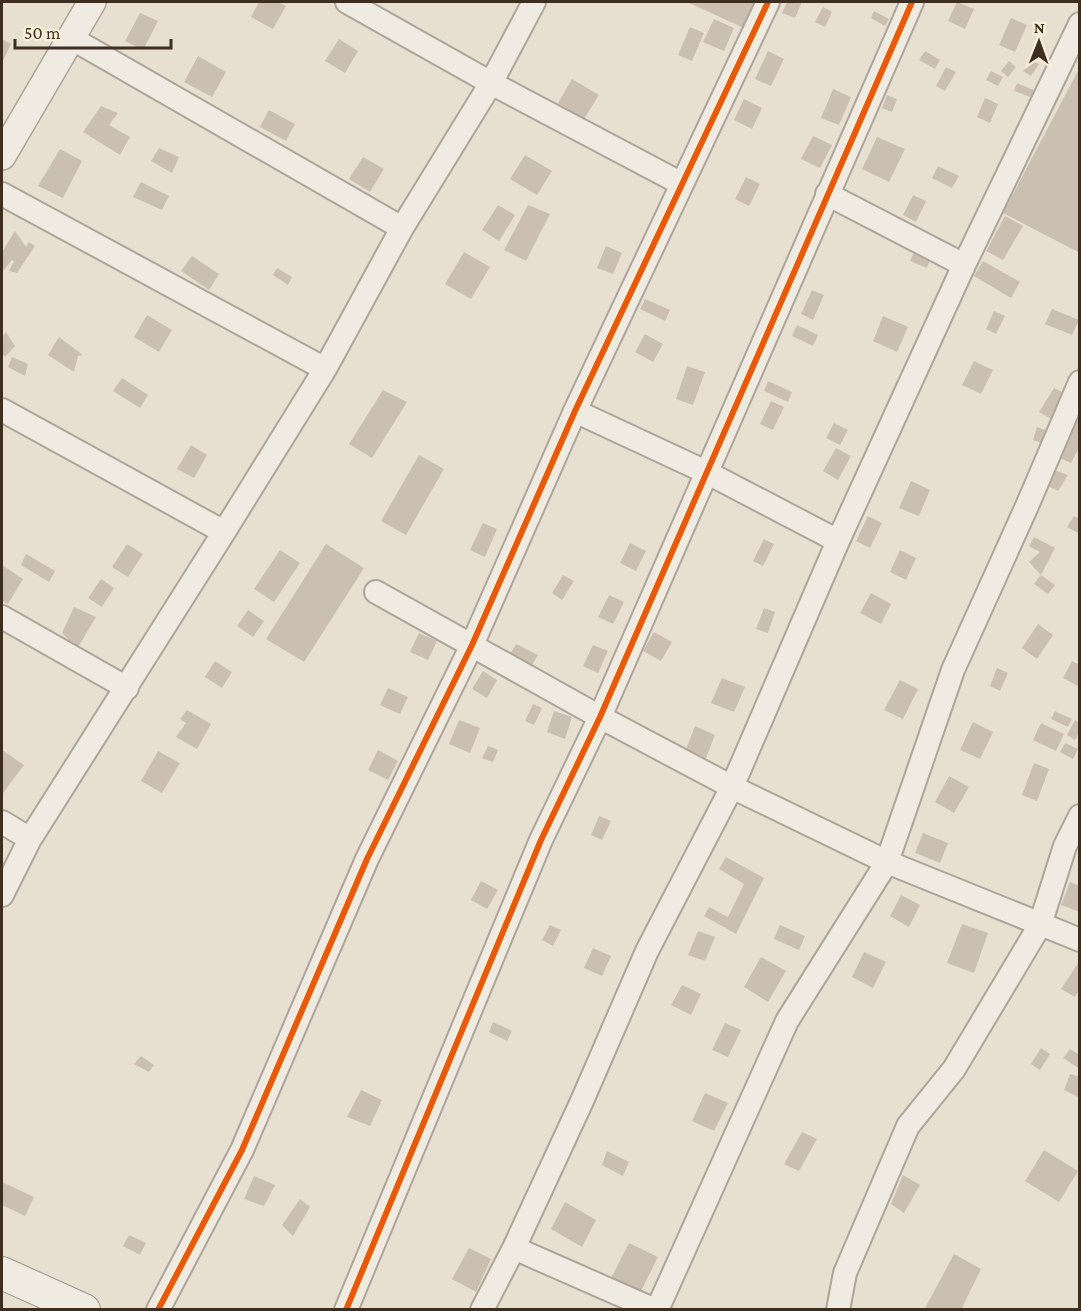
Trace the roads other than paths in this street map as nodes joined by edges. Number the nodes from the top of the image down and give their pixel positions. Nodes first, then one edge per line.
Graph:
1 (92, 2) edge
2 (347, 2) edge
3 (534, 2) edge
4 (768, 2) edge
5 (912, 2) edge
6 (1080, 24) edge
7 (71, 38) junction
8 (491, 83) junction
9 (2, 156) edge
10 (682, 184) junction
11 (2, 194) edge
12 (827, 194) junction
13 (402, 228) junction
14 (964, 265) junction
15 (325, 369) junction
16 (1080, 382) edge
17 (2, 410) edge
18 (575, 411) junction
19 (706, 472) junction
20 (225, 532) junction
21 (838, 541) junction
22 (376, 592) dead end
23 (2, 617) edge
24 (472, 645) junction
25 (127, 687) junction
26 (600, 717) junction
27 (732, 787) junction
28 (1080, 816) edge
29 (2, 822) edge
30 (30, 839) junction
31 (887, 862) junction
32 (2, 896) edge
33 (1040, 925) junction
34 (1080, 940) edge
35 (514, 1248) junction
36 (2, 1273) edge
37 (84, 1310) edge
38 (158, 1310) edge
39 (346, 1310) edge
40 (482, 1310) edge
41 (656, 1310) edge
42 (838, 1310) edge

1 - 7 street
2 - 8 street
3 - 8 street
4 - 10 street
5 - 12 street
6 - 14 street
7 - 9 street
7 - 13 street
8 - 10 street
8 - 13 street
10 - 18 street
11 - 15 street
12 - 14 street
12 - 19 street
13 - 15 street
14 - 21 street
15 - 20 street
16 - 31 street
17 - 20 street
18 - 19 street
18 - 24 street
19 - 21 street
19 - 26 street
20 - 25 street
21 - 27 street
22 - 24 street
23 - 25 street
24 - 26 street
24 - 38 street
25 - 30 street
26 - 27 street
26 - 39 street
27 - 31 street
27 - 35 street
28 - 33 street
29 - 30 street
30 - 32 street
31 - 33 street
31 - 41 street
33 - 34 street
33 - 42 street
35 - 40 street
35 - 41 street
36 - 37 main road

